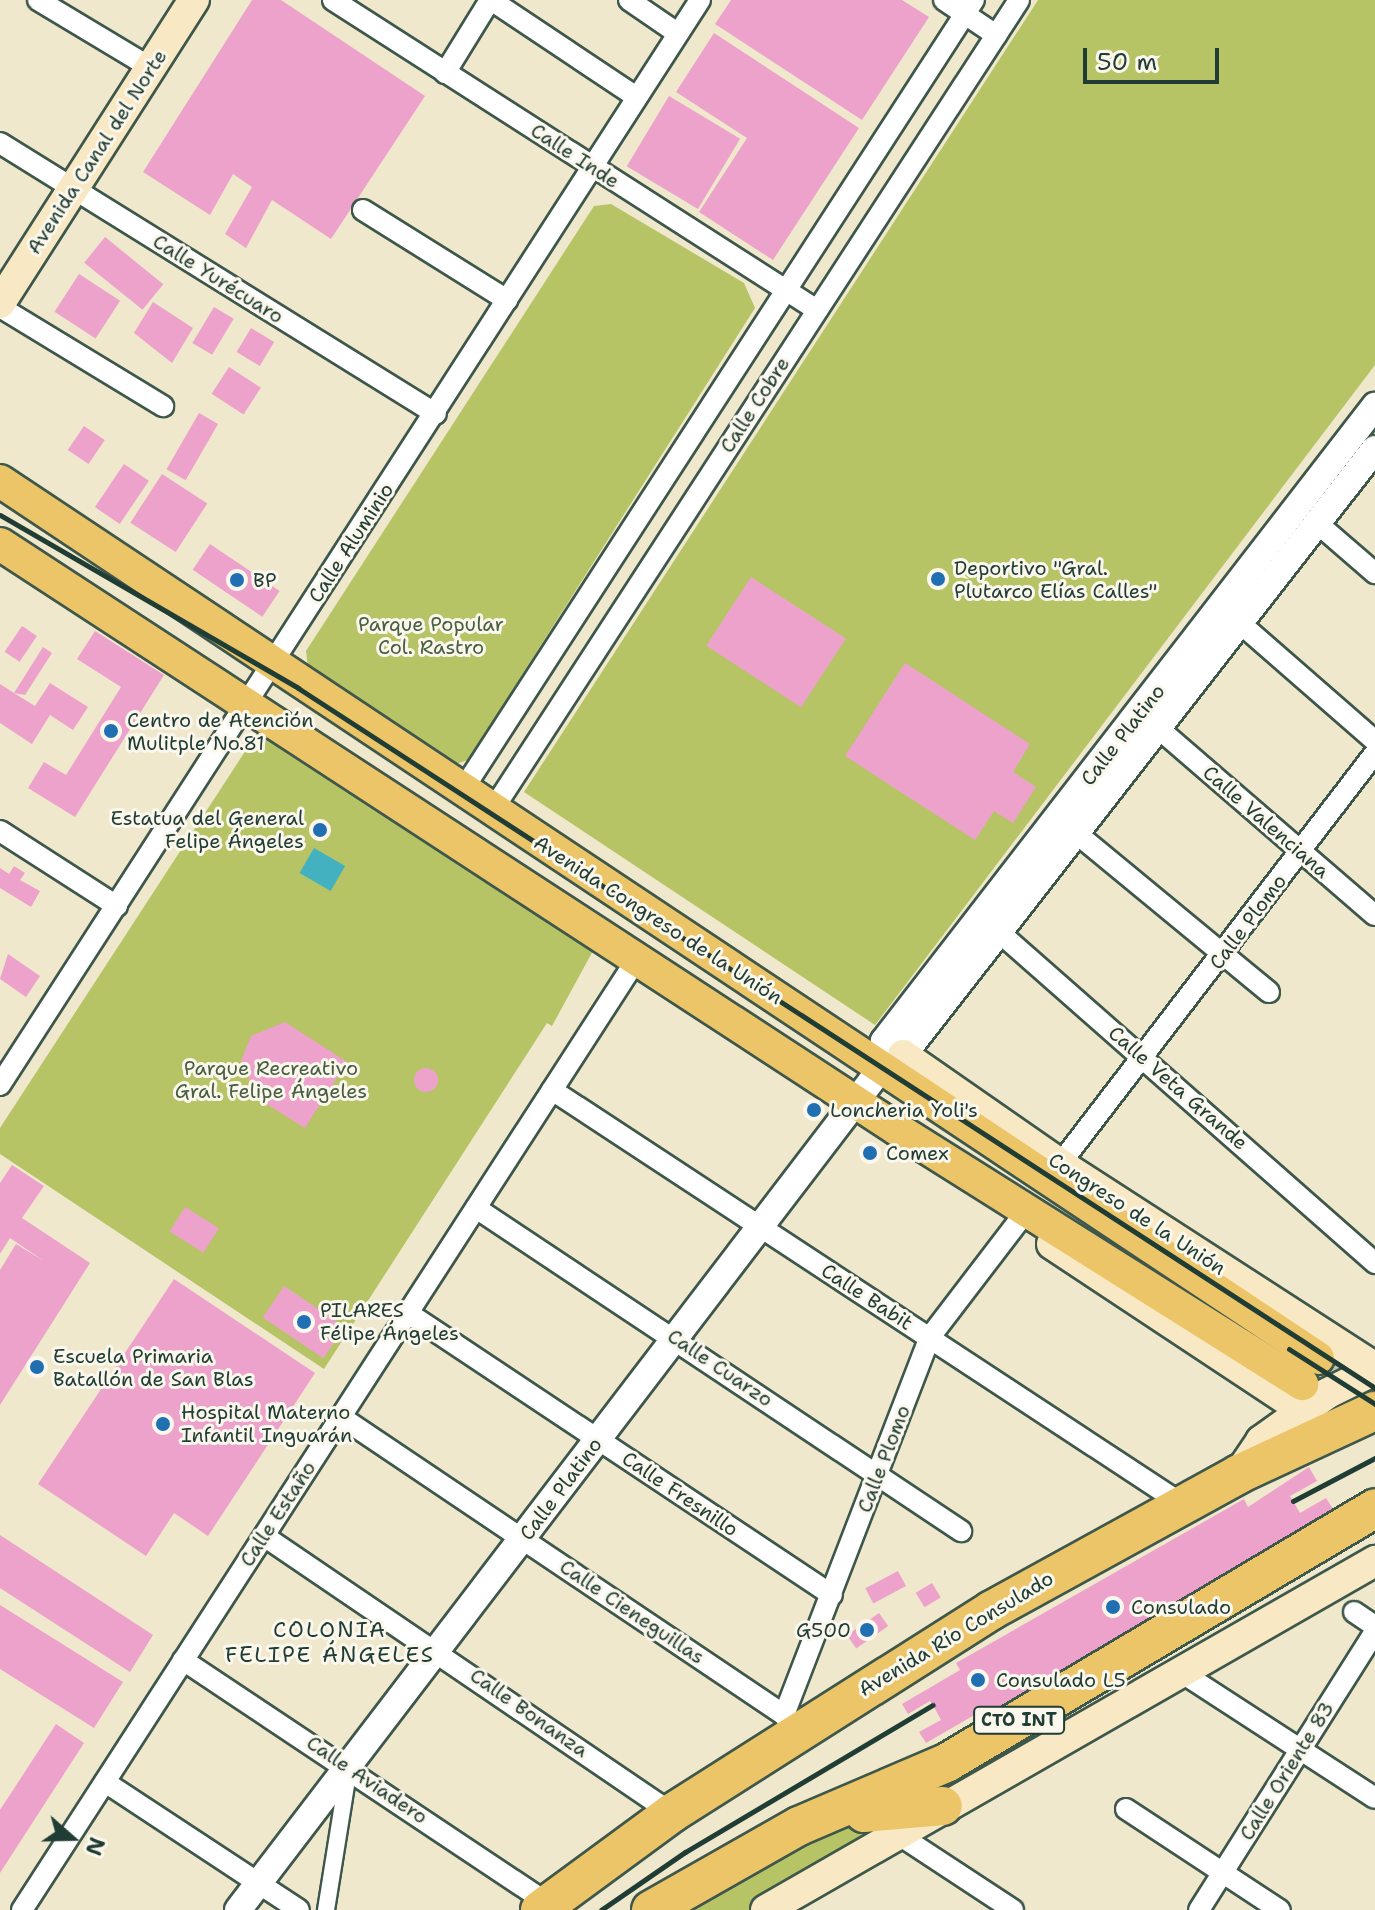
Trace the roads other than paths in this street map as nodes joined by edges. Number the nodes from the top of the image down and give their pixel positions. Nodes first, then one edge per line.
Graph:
1 (38, 0) edge
2 (194, 0) edge
3 (333, 0) edge
4 (491, 0) edge
5 (629, 0) edge
6 (700, 0) edge
7 (944, 0) edge
8 (1019, 0) edge
9 (969, 7) edge
10 (677, 33) junction
11 (996, 35) junction
12 (151, 68) junction
13 (445, 73) junction
14 (635, 96) junction
15 (0, 143) edge
16 (594, 168) junction
17 (74, 189) junction
18 (363, 210) dead end
19 (786, 290) junction
20 (507, 300) junction
21 (0, 305) edge
22 (817, 310) junction
23 (163, 406) dead end
24 (1375, 406) edge
25 (436, 414) junction
26 (1375, 449) edge
27 (0, 481) edge
28 (1317, 523) junction
29 (0, 544) edge
30 (1375, 573) edge
31 (1241, 624) junction
32 (271, 666) junction
33 (246, 706) junction
34 (1158, 728) junction
35 (1375, 741) edge
36 (1375, 753) edge
37 (462, 791) junction
38 (492, 811) junction
39 (0, 831) edge
40 (1076, 833) junction
41 (1302, 851) junction
42 (117, 906) junction
43 (1375, 915) edge
44 (988, 923) junction
45 (1224, 954) junction
46 (638, 957) junction
47 (1269, 992) dead end
48 (1143, 1057) junction
49 (892, 1061) junction
50 (6, 1063) edge
51 (0, 1085) edge
52 (552, 1090) junction
53 (858, 1103) junction
54 (897, 1129) junction
55 (1060, 1164) junction
56 (476, 1208) junction
57 (1018, 1222) junction
58 (761, 1229) junction
59 (1375, 1263) edge
60 (408, 1313) junction
61 (930, 1337) junction
62 (676, 1339) junction
63 (1375, 1369) edge
64 (1312, 1375) junction
65 (1375, 1411) edge
66 (341, 1417) junction
67 (599, 1440) junction
68 (878, 1474) junction
69 (1239, 1474) junction
70 (1182, 1504) junction
71 (1375, 1508) edge
72 (961, 1531) dead end
73 (264, 1536) junction
74 (524, 1538) junction
75 (1375, 1561) edge
76 (1323, 1591) junction
77 (832, 1595) junction
78 (1354, 1612) joint
79 (1375, 1626) edge
80 (1375, 1632) edge
81 (438, 1650) junction
82 (183, 1660) junction
83 (1181, 1672) junction
84 (790, 1724) junction
85 (1300, 1749) junction
86 (349, 1766) junction
87 (105, 1782) junction
88 (1375, 1798) edge
89 (943, 1806) junction
90 (1126, 1809) dead end
91 (672, 1813) junction
92 (799, 1826) junction
93 (896, 1833) junction
94 (1222, 1873) junction
95 (259, 1883) junction
96 (543, 1906) edge
97 (30, 1907) edge
98 (238, 1910) edge
99 (299, 1910) edge
100 (326, 1910) edge
101 (651, 1910) edge
102 (766, 1910) edge
103 (1013, 1910) edge
104 (1199, 1910) edge
105 (1280, 1910) edge

1 - 12 street
2 - 12 main road, Avenida Canal del Norte
3 - 13 street, Calle Inde
4 - 13 street
4 - 14 street
5 - 10 street
6 - 10 street, Calle Aluminio
7 - 9 street
8 - 11 street, Calle Cobre
9 - 11 street
9 - 19 street, Calle Cobre
10 - 14 street, Calle Aluminio
11 - 22 street, Calle Cobre
12 - 17 main road, Avenida Canal del Norte
13 - 16 street, Calle Inde
14 - 16 street, Calle Aluminio
15 - 17 street, Calle Yurécuaro
16 - 19 street, Calle Inde
16 - 20 street, Calle Aluminio
17 - 21 main road, Avenida Canal del Norte
17 - 25 street, Calle Yurécuaro
18 - 20 street
19 - 22 street, Calle Inde
19 - 37 street, Calle Cobre
20 - 25 street, Calle Aluminio
21 - 23 street
22 - 38 street, Calle Cobre
24 - 44 street, Calle Platino
25 - 32 street, Calle Aluminio
26 - 28 street, Calle Platino
27 - 32 main road, Avenida Congreso de la Unión
28 - 30 street
28 - 31 street, Calle Platino
29 - 33 main road, Avenida Congreso de la Unión
31 - 34 street, Calle Platino
31 - 35 street
32 - 33 street, Calle Aluminio
32 - 37 main road, Avenida Congreso de la Unión
33 - 42 street, Calle Aluminio
33 - 46 main road, Avenida Congreso de la Unión
34 - 40 street, Calle Platino
34 - 41 street, Calle Valenciana
36 - 41 street, Calle Plomo
37 - 38 main road, Avenida Congreso de la Unión
38 - 49 main road, Avenida Congreso de la Unión
39 - 42 street
40 - 44 street, Calle Platino
40 - 45 street
41 - 43 street, Calle Valenciana
41 - 45 street, Calle Plomo
42 - 50 street, Calle Aluminio
44 - 48 street, Calle Veta Grande
44 - 49 street, Calle Platino
45 - 47 street
45 - 48 street, Calle Plomo
46 - 52 street, Calle Estaño
46 - 53 main road, Avenida Congreso de la Unión
48 - 55 street, Calle Plomo
48 - 59 street, Calle Veta Grande
49 - 53 street, Calle Platino
49 - 55 main road, Congreso de la Unión
49 - 64 main road, Avenida Congreso de la Unión
50 - 51 street, Calle Aluminio
52 - 56 street, Calle Estaño
52 - 58 street, Calle Babit
53 - 54 main road, Avenida Congreso de la Unión
53 - 58 street, Calle Platino
54 - 57 main road
54 - 64 main road, Avenida Congreso de la Unión
55 - 63 main road, Congreso de la Unión
56 - 60 street, Calle Estaño
56 - 62 street, Calle Cuarzo
57 - 61 street, Calle Plomo
57 - 64 main road
58 - 61 street, Calle Babit
58 - 62 street, Calle Platino
60 - 66 street, Calle Estaño
60 - 67 street, Calle Fresnillo
61 - 68 street, Calle Plomo
61 - 70 street, Calle Babit
62 - 67 street, Calle Platino
62 - 68 street, Calle Cuarzo
63 - 64 main road, Avenida Río Consulado
64 - 69 main road, Avenida Río Consulado
65 - 69 highway
66 - 73 street, Calle Estaño
66 - 74 street, Calle Cieneguillas
67 - 74 street, Calle Platino
67 - 77 street, Calle Fresnillo
68 - 72 street, Calle Cuarzo
68 - 77 street, Calle Plomo
69 - 70 highway, Avenida Río Consulado
70 - 84 highway, Avenida Río Consulado
71 - 92 highway, CTO INT
73 - 81 street, Calle Bonanza
73 - 82 street, Calle Estaño
74 - 81 street, Calle Platino
74 - 84 street, Calle Cieneguillas
75 - 76 main road, CTO INT
76 - 78 street
76 - 83 main road, CTO INT
77 - 84 street, Calle Plomo
78 - 79 street
80 - 85 street, Calle Oriente 83
81 - 86 street, Calle Platino
81 - 91 street, Calle Bonanza
82 - 86 street, Calle Aviadero
82 - 87 street, Calle Estaño
83 - 85 street
83 - 89 main road, CTO INT
84 - 91 highway, Avenida Río Consulado
85 - 88 street
85 - 94 street, Calle Oriente 83
86 - 95 street, Calle Platino
86 - 96 street, Calle Aviadero
86 - 100 street
87 - 95 street
87 - 97 street, Calle Estaño
89 - 92 highway
89 - 93 main road, CTO INT
90 - 94 street
91 - 96 highway, Avenida Río Consulado
92 - 101 highway, CTO INT
93 - 102 main road, CTO INT
93 - 103 street
94 - 104 street, Calle Oriente 83
94 - 105 street
95 - 98 street, Calle Platino
95 - 99 street

